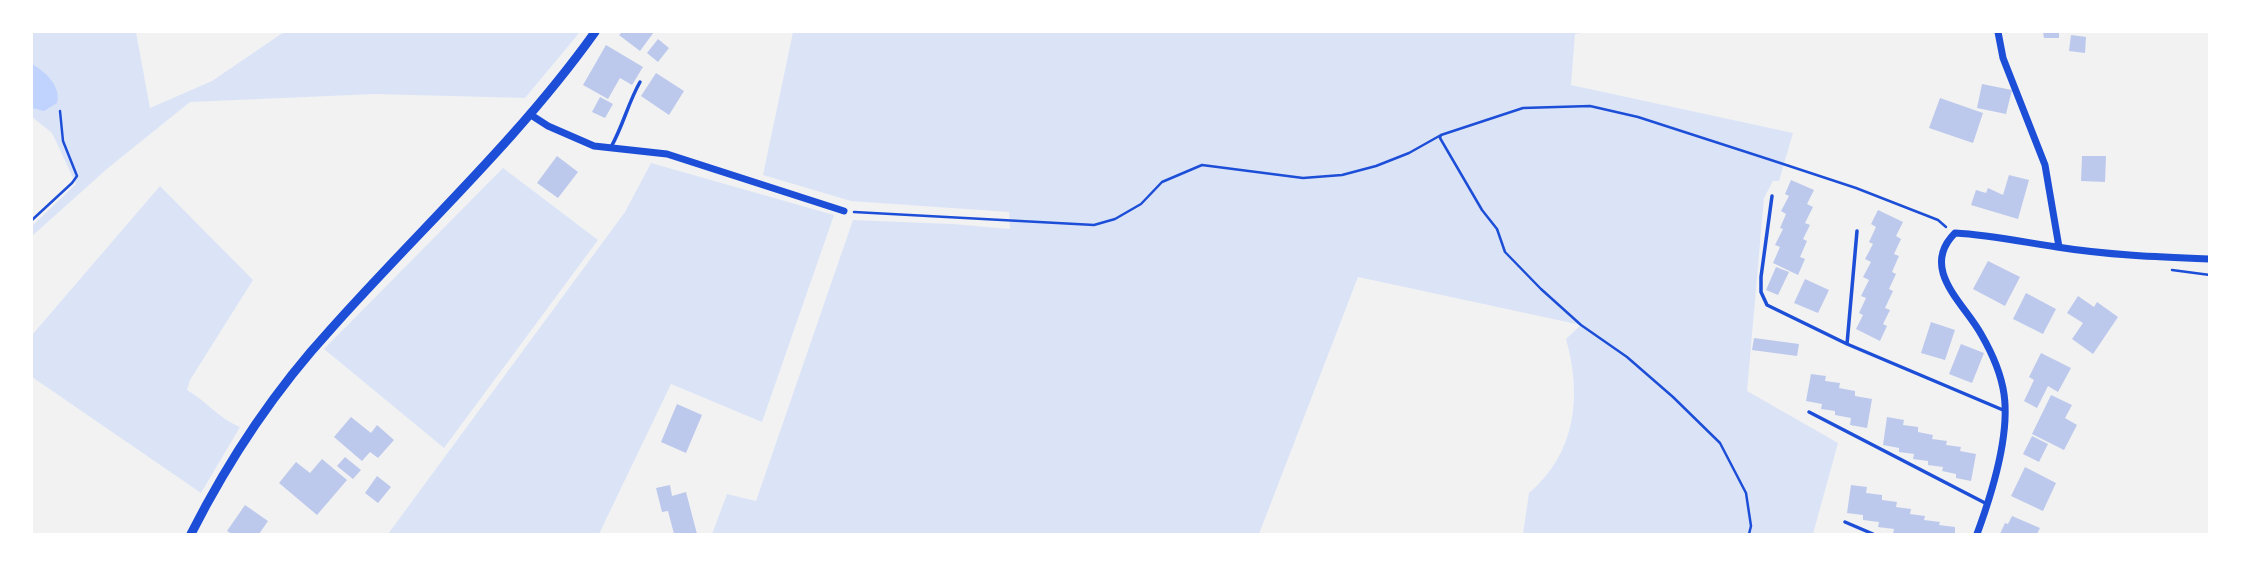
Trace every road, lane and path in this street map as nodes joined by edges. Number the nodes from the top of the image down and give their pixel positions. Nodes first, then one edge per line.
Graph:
1 (595, 32) edge
2 (1998, 32) edge
3 (640, 82) dead end
4 (60, 111) dead end
5 (531, 115) junction
6 (1441, 135) junction
7 (610, 149) junction
8 (1772, 196) dead end
9 (844, 211) joint
10 (32, 220) edge
11 (1857, 231) dead end
12 (1955, 233) junction
13 (2059, 247) junction
14 (2210, 259) edge
15 (1847, 344) junction
16 (1809, 411) dead end
17 (2005, 411) junction
18 (1988, 505) junction
19 (1845, 522) dead end
20 (191, 534) edge
21 (1749, 534) edge
22 (1873, 534) edge
23 (1977, 534) edge

1 - 5 street
2 - 13 street
3 - 7 lane
4 - 10 path
5 - 7 street
5 - 20 street
6 - 9 path
6 - 12 path
6 - 21 path
7 - 9 street
8 - 15 lane
11 - 15 lane
12 - 13 street
12 - 17 street
13 - 14 street
15 - 17 lane
16 - 18 lane
17 - 18 street
18 - 23 street
19 - 22 lane

